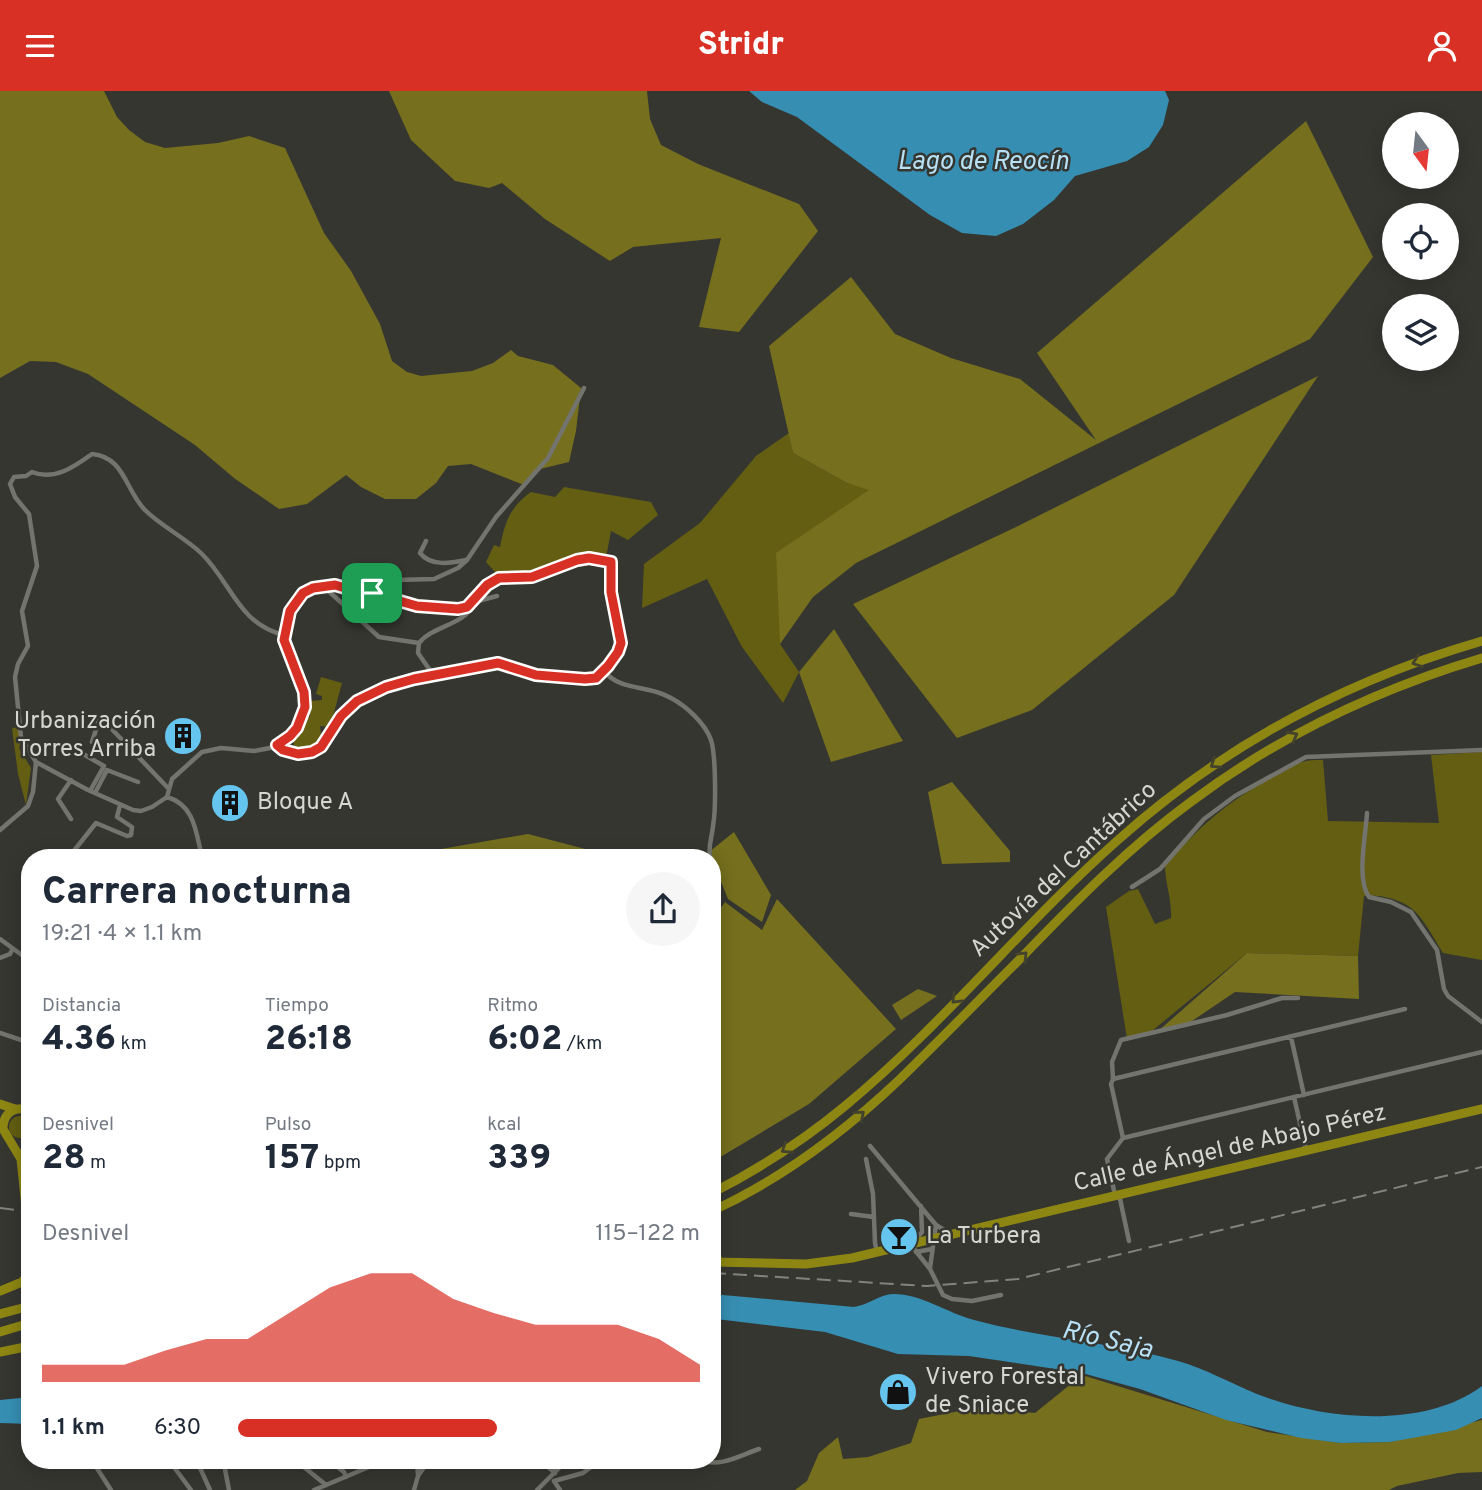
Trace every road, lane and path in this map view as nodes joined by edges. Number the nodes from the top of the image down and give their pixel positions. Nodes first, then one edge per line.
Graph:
1 (584, 388) dead end
2 (426, 541) dead end
3 (467, 560) junction
4 (323, 586) junction
5 (372, 593) junction
6 (497, 596) dead end
7 (474, 601) junction
8 (284, 635) junction
9 (1482, 641) edge
10 (419, 643) junction
11 (1482, 658) edge
12 (604, 671) junction
13 (433, 676) junction
14 (92, 742) dead end
15 (277, 745) junction
16 (76, 750) dead end
17 (1482, 750) edge
18 (36, 762) junction
19 (71, 781) junction
20 (138, 782) dead end
21 (168, 788) junction
22 (92, 792) junction
23 (167, 796) junction
24 (120, 804) junction
25 (1367, 813) dead end
26 (71, 819) dead end
27 (0, 830) edge
28 (75, 849) edge
29 (200, 849) edge
30 (711, 849) edge
31 (1132, 887) dead end
32 (0, 939) edge
33 (12, 950) junction
34 (21, 956) edge
35 (0, 958) edge
36 (1298, 999) dead end
37 (1405, 1009) dead end
38 (1479, 1016) edge
39 (1482, 1022) edge
40 (0, 1033) edge
41 (1291, 1037) junction
42 (21, 1040) edge
43 (1482, 1052) edge
44 (1113, 1079) junction
45 (1304, 1095) junction
46 (1294, 1097) junction
47 (0, 1104) edge
48 (15, 1109) junction
49 (1482, 1109) edge
50 (21, 1110) edge
51 (1, 1126) edge
52 (1123, 1138) junction
53 (11, 1140) junction
54 (21, 1143) edge
55 (870, 1146) dead end
56 (1306, 1150) junction
57 (21, 1159) edge
58 (866, 1159) dead end
59 (721, 1188) edge
60 (1117, 1195) junction
61 (721, 1206) edge
62 (921, 1206) junction
63 (851, 1215) dead end
64 (874, 1217) junction
65 (922, 1231) junction
66 (935, 1236) junction
67 (1129, 1241) dead end
68 (914, 1249) junction
69 (878, 1252) junction
70 (721, 1259) edge
71 (721, 1263) edge
72 (727, 1263) junction
73 (931, 1272) junction
74 (21, 1282) edge
75 (21, 1286) edge
76 (0, 1292) edge
77 (1001, 1295) dead end
78 (21, 1308) edge
79 (0, 1314) edge
80 (21, 1326) edge
81 (0, 1332) edge
82 (21, 1348) edge
83 (0, 1352) edge
84 (759, 1449) dead end
85 (721, 1462) edge
86 (98, 1469) edge
87 (175, 1469) edge
88 (201, 1469) edge
89 (225, 1469) edge
90 (306, 1469) edge
91 (340, 1469) edge
92 (365, 1469) edge
93 (417, 1469) edge
94 (423, 1469) edge
95 (549, 1469) edge
96 (560, 1469) edge
97 (588, 1469) edge
98 (418, 1476) junction
99 (346, 1477) junction
100 (553, 1477) junction
101 (326, 1485) junction
102 (111, 1490) edge
103 (191, 1490) edge
104 (210, 1490) edge
105 (229, 1490) edge
106 (314, 1490) edge
107 (414, 1490) edge
108 (537, 1490) edge
109 (560, 1490) edge

1 - 3 street
2 - 3 street
3 - 5 street
4 - 5 street
4 - 8 street
4 - 10 street
5 - 7 street
6 - 7 street
7 - 10 street
7 - 12 street
8 - 15 street
8 - 18 street
9 -> 59 highway, Autovía del Cantábrico
10 - 13 street
61 -> 11 highway, Autovía del Cantábrico
12 - 13 street
12 - 30 street
13 - 15 street
14 - 21 street
15 - 21 street
16 - 22 street
17 - 31 street
18 - 19 street
18 - 27 street
19 - 22 street
19 - 26 street
20 - 22 street
21 - 23 street
22 - 24 street
23 - 24 street
23 - 29 street
24 - 28 street
25 - 38 street
32 - 33 street
33 - 34 street
33 - 35 street
36 - 44 street
37 - 41 street
38 - 39 street
40 - 42 street
41 - 44 street
41 - 45 street
43 - 45 street
44 - 52 street
45 - 46 street
46 - 52 street
46 - 56 street
47 - 48 highway
48 - 50 highway
48 - 51 highway
49 - 56 highway, Calle de Ángel de Abajo Pérez
51 - 53 highway
52 - 60 street
53 - 54 highway
53 - 57 highway
55 - 62 street
56 - 60 highway, Calle de Ángel de Abajo Pérez
58 - 64 street
60 - 66 highway, Calle de Ángel de Abajo Pérez
60 - 67 street
62 - 65 street
62 - 66 street
63 - 64 street
64 - 69 street
65 - 66 street
65 - 68 street
66 - 68 highway, Calle de Ángel de Abajo Pérez
66 - 73 street
68 - 69 highway, Calle de Ángel de Abajo Pérez
68 - 73 street
69 - 72 highway, Calle de Ángel de Abajo Pérez
70 - 72 street
71 - 72 highway, Calle de Ángel de Abajo Pérez
73 - 77 street
74 - 76 highway
75 - 76 highway
78 - 79 highway
80 - 81 highway
82 - 83 highway
84 - 85 street
86 - 102 street
87 - 103 street
88 - 104 street
89 - 105 street
90 - 101 street
91 - 99 street
92 - 99 street
93 - 98 street
94 - 98 street
95 - 100 street
96 - 100 street
97 - 100 street
98 - 107 street
99 - 101 street
100 - 108 street
100 - 109 street
101 - 106 street

